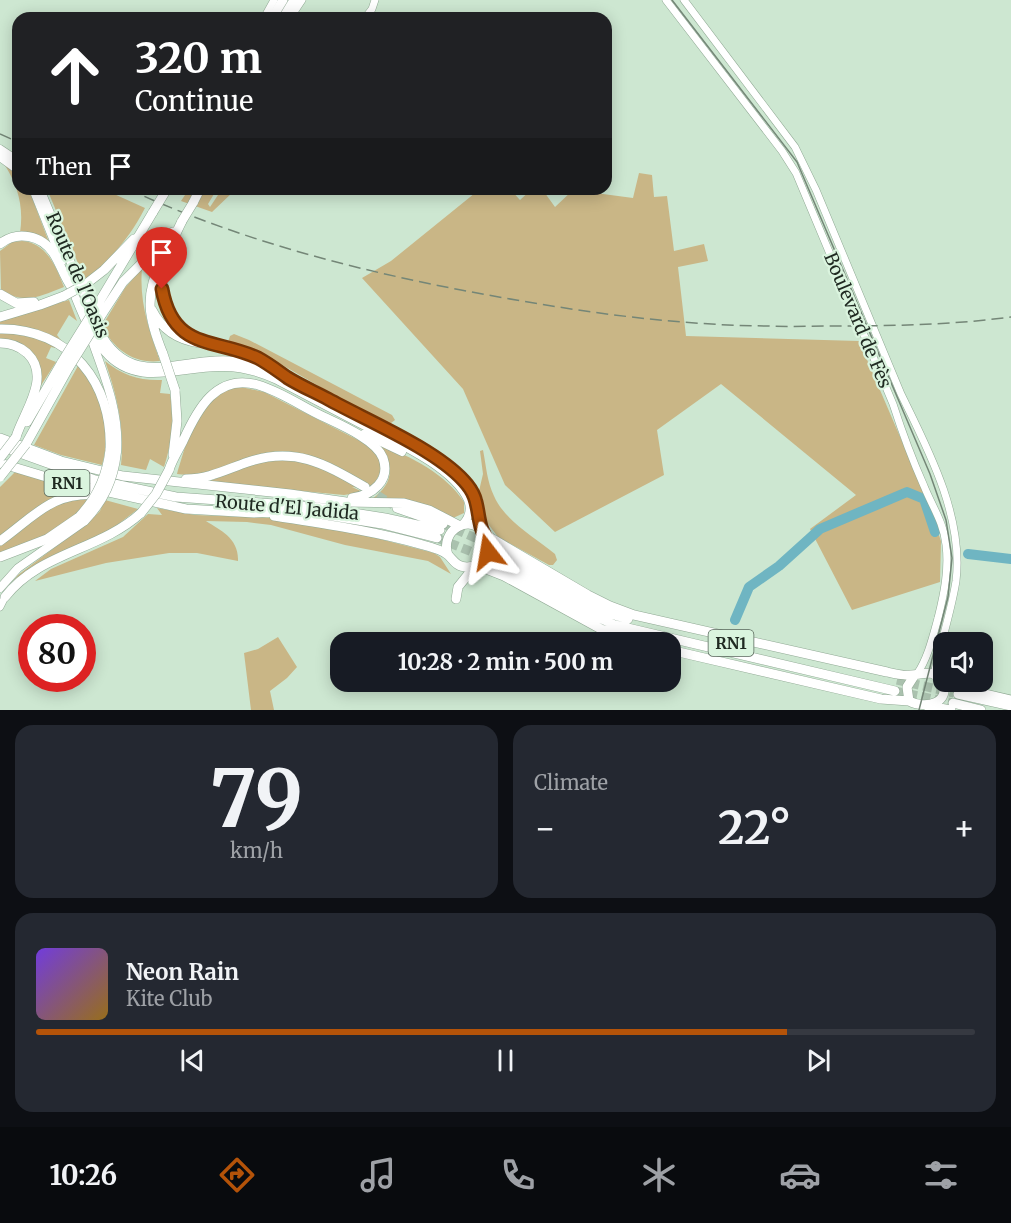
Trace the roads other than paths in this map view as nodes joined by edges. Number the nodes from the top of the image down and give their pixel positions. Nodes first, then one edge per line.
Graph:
1 (300, 0) edge
2 (666, 0) edge
3 (684, 0) edge
4 (289, 12) edge
5 (35, 195) edge
6 (43, 195) edge
7 (163, 195) edge
8 (197, 195) edge
9 (182, 221) junction
10 (141, 234) junction
11 (0, 244) edge
12 (170, 245) junction
13 (72, 288) junction
14 (0, 294) edge
15 (54, 300) junction
16 (149, 303) junction
17 (99, 311) junction
18 (0, 317) edge
19 (87, 325) junction
20 (0, 329) edge
21 (0, 343) edge
22 (208, 344) junction
23 (66, 364) junction
24 (289, 378) junction
25 (332, 421) junction
26 (0, 438) edge
27 (16, 438) junction
28 (0, 446) edge
29 (114, 451) junction
30 (0, 460) edge
31 (427, 461) junction
32 (170, 467) junction
33 (0, 477) edge
34 (145, 479) junction
35 (365, 487) tunnel mouth
36 (134, 492) junction
37 (326, 498) junction
38 (397, 507) tunnel mouth
39 (254, 513) junction
40 (82, 519) junction
41 (461, 525) junction
42 (440, 531) junction
43 (484, 533) junction
44 (0, 541) edge
45 (0, 557) edge
46 (450, 557) junction
47 (475, 566) junction
48 (458, 587) junction
49 (0, 588) edge
50 (5, 597) joint
51 (456, 598) dead end
52 (0, 607) edge
53 (608, 632) edge
54 (639, 632) edge
55 (946, 632) edge
56 (681, 641) edge
57 (681, 641) edge
58 (681, 653) edge
59 (916, 675) junction
60 (933, 675) edge
61 (897, 680) tunnel mouth
62 (895, 691) tunnel mouth
63 (943, 692) edge
64 (977, 692) edge
65 (954, 693) tunnel mouth
66 (881, 699) junction
67 (1011, 700) edge
68 (910, 705) edge
69 (1011, 706) edge
70 (952, 707) edge
71 (930, 709) edge
72 (981, 710) edge

1 - 4 highway
2 - 59 street, Boulevard de Fès
3 - 55 street, Boulevard de Fès
5 - 13 main road, Route de l'Oasis
6 - 24 main road, Route de l'Oasis
7 - 10 highway, bridge
8 - 9 highway, bridge
9 - 12 highway
9 - 17 highway
10 - 15 highway, bridge
10 - 17 highway
11 - 13 highway
12 - 16 highway
12 - 22 highway
13 - 19 main road, Route de l'Oasis
14 - 15 highway
15 - 18 highway
16 - 22 highway
16 - 32 highway, bridge
17 - 23 highway, bridge
19 - 29 main road
19 - 31 main road, Route de l'Oasis
20 - 29 highway
21 - 27 highway
22 - 24 highway
23 - 27 highway
23 - 33 highway, bridge
24 - 43 main road, Route de l'Oasis
25 - 31 main road
25 - 32 highway
25 - 37 highway
26 - 34 highway
27 - 30 highway, bridge
28 - 36 highway, RN1
29 - 40 highway, bridge
30 - 36 highway, RN1
31 - 41 main road, Route de l'Oasis
32 - 50 highway, bridge
34 - 35 highway
34 - 37 highway
36 - 39 highway, Route d'El Jadida / RN1
36 - 42 highway, Route d'El Jadida / RN1
36 - 44 highway
37 - 41 highway
38 - 42 highway
39 - 42 highway, Route d'El Jadida / RN1
39 - 46 highway
40 - 45 highway
40 - 49 main road
41 - 43 highway
41 - 46 highway
43 - 47 highway
43 - 59 highway
46 - 47 highway
46 - 48 highway
47 - 48 highway
47 - 53 highway
48 - 51 highway
50 - 52 street
54 - 61 highway, RN1
56 - 62 highway, RN1
57 - 66 highway
58 - 66 highway
59 - 60 highway
59 - 68 highway
63 - 71 highway
64 - 67 highway
65 - 69 highway
66 - 68 highway
68 - 71 highway
70 - 71 highway
70 - 72 highway

